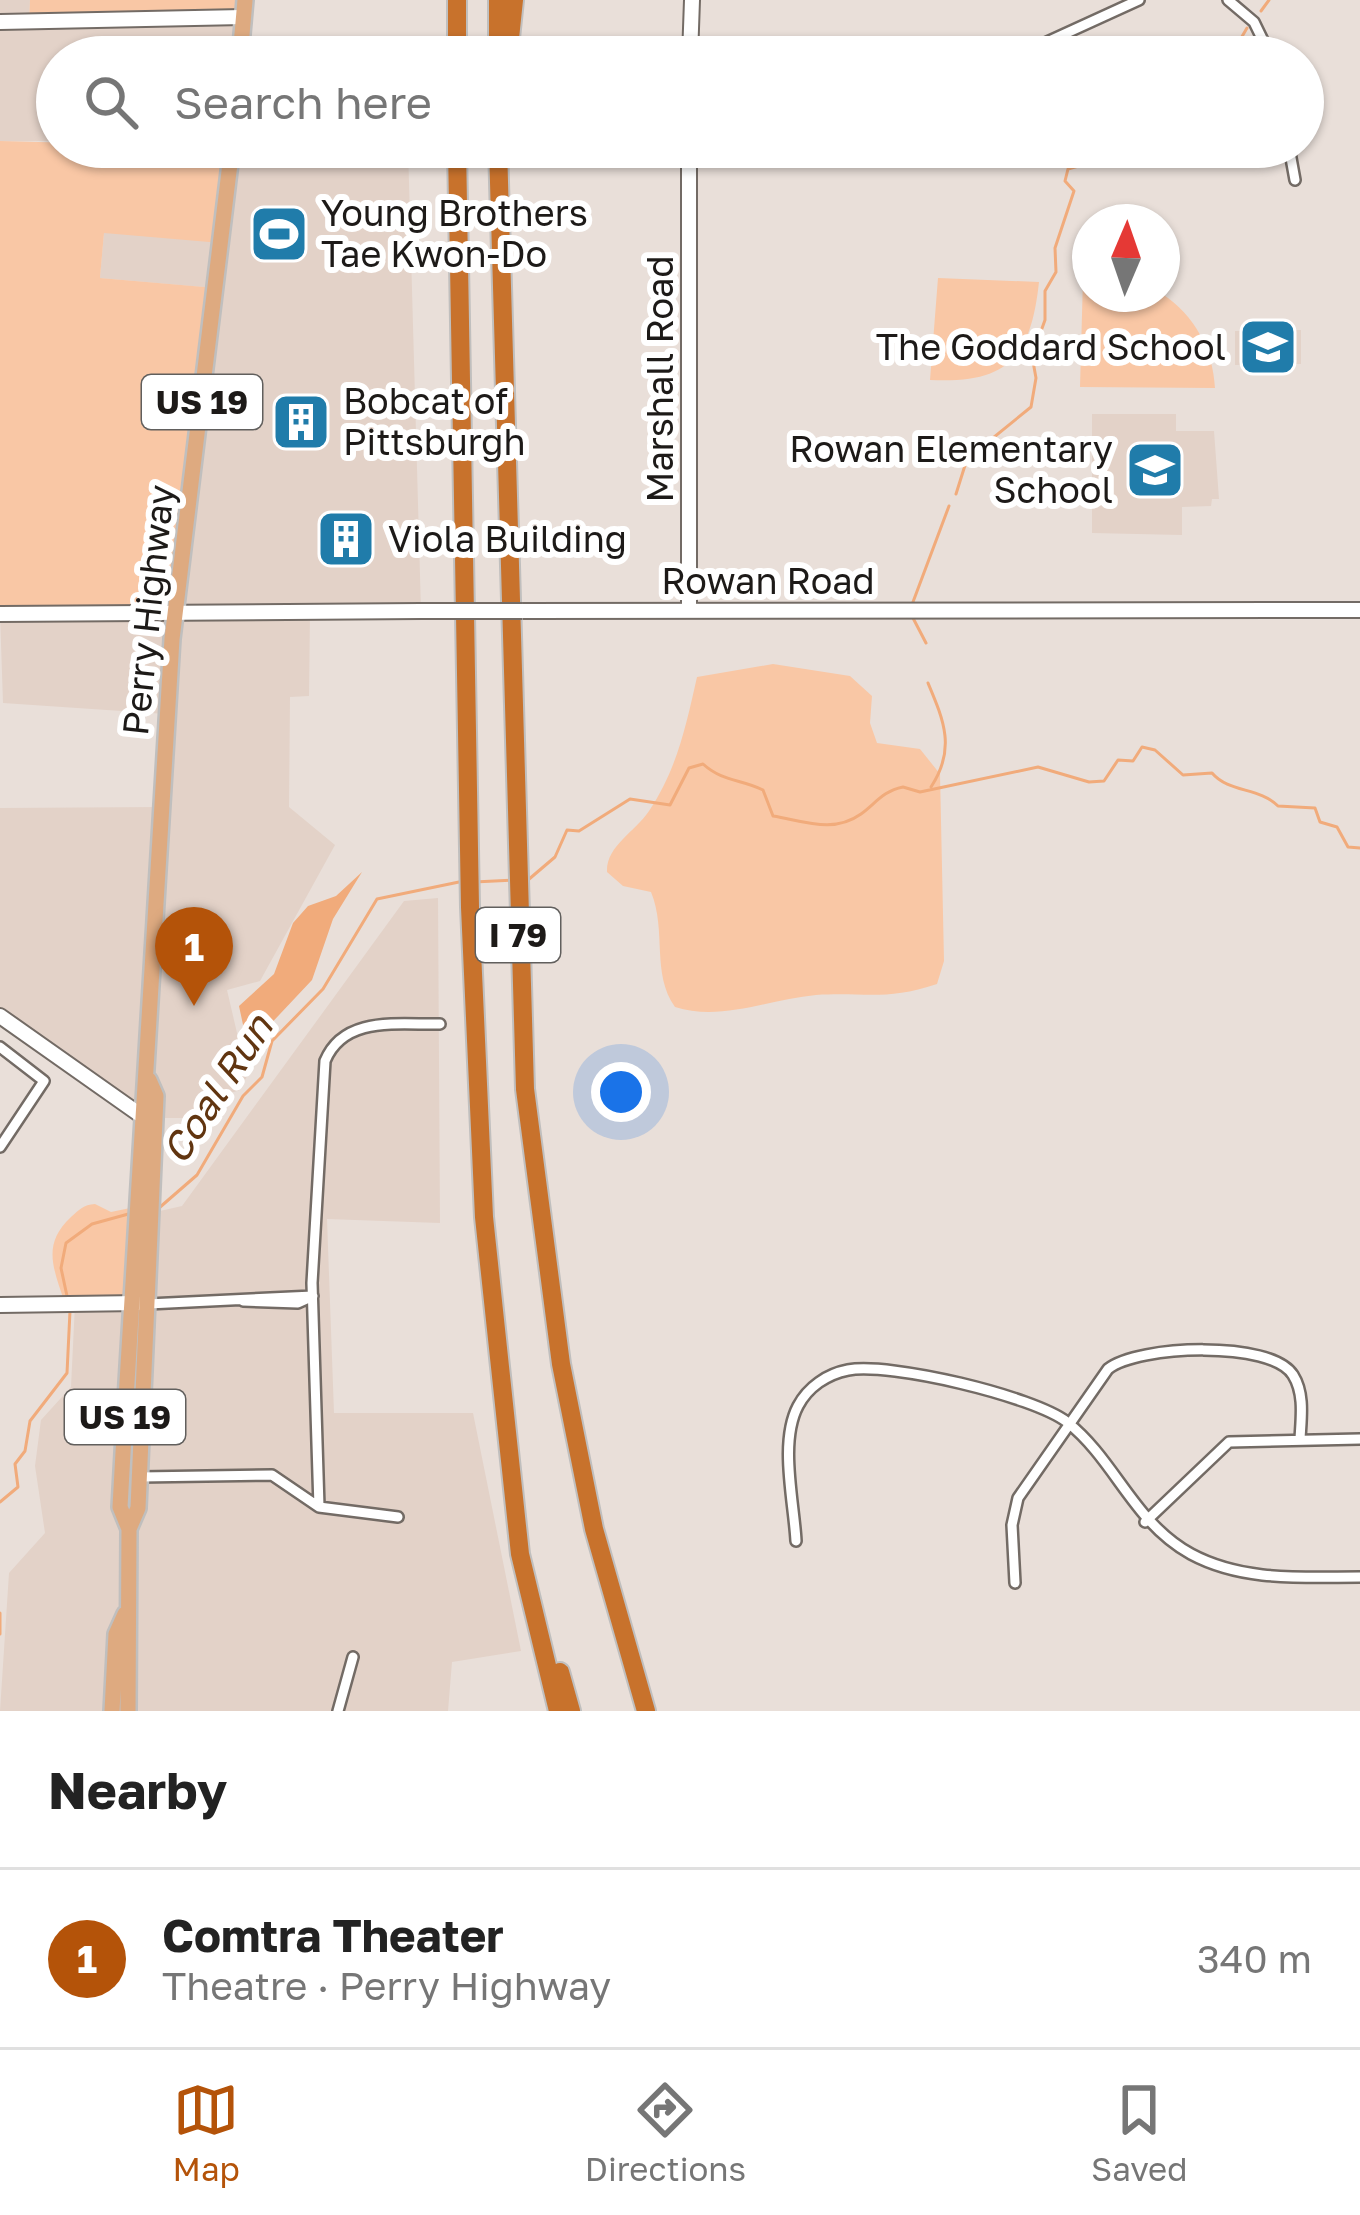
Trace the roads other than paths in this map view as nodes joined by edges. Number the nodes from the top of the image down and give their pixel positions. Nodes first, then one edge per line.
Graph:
1 (457, 0) edge
2 (498, 0) edge
3 (514, 0) edge
4 (692, 0) edge
5 (1139, 0) edge
6 (1228, 0) edge
7 (244, 9) edge
8 (0, 22) edge
9 (457, 36) edge
10 (498, 36) edge
11 (510, 36) edge
12 (691, 36) edge
13 (1060, 36) edge
14 (1261, 36) edge
15 (229, 168) edge
16 (457, 168) edge
17 (499, 168) edge
18 (689, 168) edge
19 (1293, 168) edge
20 (1295, 180) dead end
21 (689, 610) junction
22 (1360, 610) edge
23 (175, 611) junction
24 (0, 614) edge
25 (0, 1016) edge
26 (440, 1024) dead end
27 (0, 1047) edge
28 (149, 1080) junction
29 (139, 1114) junction
30 (0, 1147) edge
31 (143, 1210) junction
32 (313, 1296) junction
33 (139, 1303) junction
34 (0, 1305) edge
35 (498, 1380) junction
36 (1068, 1423) junction
37 (1360, 1438) edge
38 (1300, 1439) junction
39 (140, 1477) junction
40 (319, 1507) junction
41 (398, 1517) dead end
42 (1145, 1522) junction
43 (129, 1529) junction
44 (796, 1541) dead end
45 (1360, 1577) edge
46 (1015, 1583) dead end
47 (124, 1614) junction
48 (353, 1657) dead end
49 (112, 1711) edge
50 (128, 1711) edge
51 (338, 1711) edge
52 (558, 1711) edge
53 (571, 1711) edge
54 (646, 1711) edge

1 - 9 highway
2 - 10 highway
3 - 11 highway
4 - 12 street
5 - 13 street
6 - 14 street
7 - 8 street
15 - 23 main road, Perry Highway / US 19
16 - 35 highway, I 79
17 - 54 highway, I 79
18 - 21 street, Marshall Road
19 - 20 street
21 - 22 street, Rowan Road
21 - 23 street, Rowan Road, bridge
23 - 24 street, Rowan Road
23 - 28 main road, Perry Highway / US 19
25 - 29 street
26 - 32 street
27 - 30 street
28 - 29 main road, Perry Highway / US 19
28 - 31 main road, Perry Highway / US 19
29 - 31 main road, Perry Highway / US 19
31 - 33 main road, Perry Highway / US 19
32 - 33 street
32 - 40 street
33 - 34 street
33 - 39 main road, Perry Highway / US 19
33 - 43 main road, Perry Highway / US 19
35 - 52 highway
35 - 53 highway, I 79
36 - 38 street
36 - 42 street
36 - 44 street
36 - 46 street
37 - 38 street
38 - 42 street
39 - 40 street
39 - 43 main road, Perry Highway / US 19
40 - 41 street
42 - 45 street
43 - 47 main road, Perry Highway / US 19
47 - 49 main road, Perry Highway / US 19
47 - 50 main road, Perry Highway / US 19
48 - 51 street

